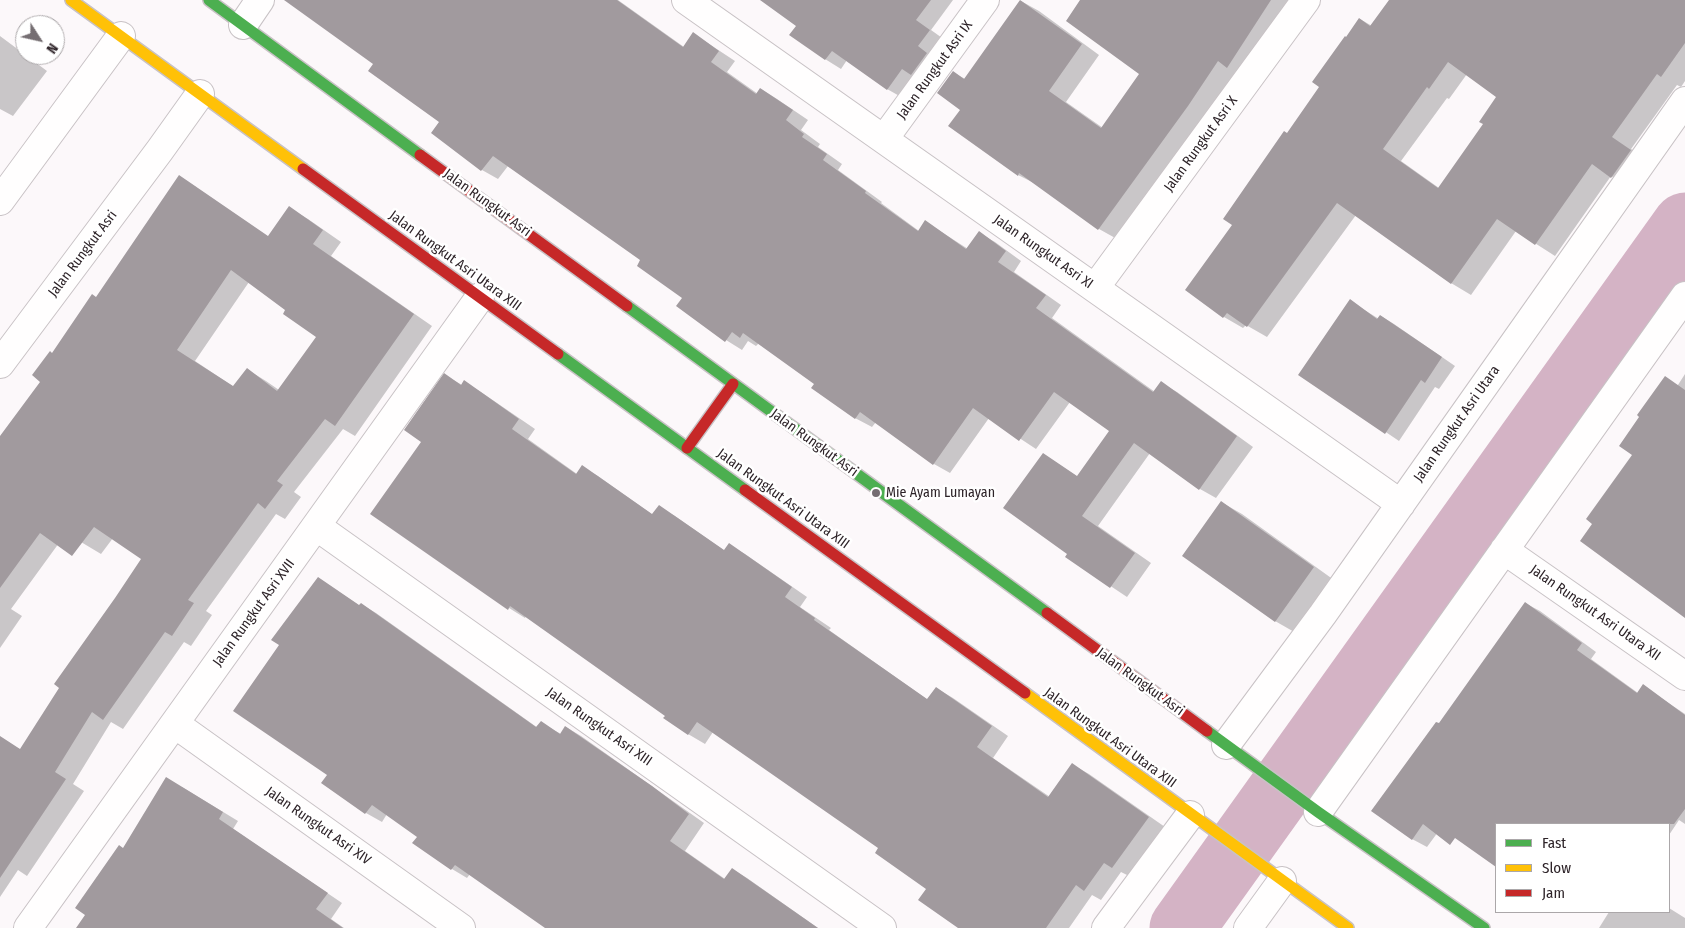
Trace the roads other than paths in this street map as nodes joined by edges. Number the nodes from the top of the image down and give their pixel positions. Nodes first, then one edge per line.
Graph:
1 (71, 0) edge
2 (209, 0) edge
3 (260, 0) edge
4 (686, 0) edge
5 (985, 0) edge
6 (1306, 0) edge
7 (243, 25) junction
8 (120, 36) junction
9 (200, 94) junction
10 (1685, 101) edge
11 (884, 139) junction
12 (0, 201) edge
13 (1095, 288) junction
14 (1685, 296) edge
15 (480, 297) junction
16 (0, 364) edge
17 (733, 384) junction
18 (687, 448) junction
19 (1401, 504) junction
20 (316, 526) junction
21 (1504, 550) junction
22 (1685, 676) edge
23 (175, 724) junction
24 (1236, 752) junction
25 (1312, 808) junction
26 (1199, 821) junction
27 (1275, 876) junction
28 (28, 928) edge
29 (462, 928) edge
30 (882, 928) edge
31 (1106, 928) edge
32 (1248, 928) edge
33 (1348, 928) edge
34 (1484, 928) edge

1 - 8 street, Jalan Rungkut Asri Utara XIII
2 - 7 street, Jalan Rungkut Asri
3 - 7 street
4 - 11 street, Jalan Rungkut Asri XI
5 - 11 street, Jalan Rungkut Asri IX
6 - 13 street, Jalan Rungkut Asri X
7 - 17 street, Jalan Rungkut Asri
8 - 9 street, Jalan Rungkut Asri Utara XIII
8 - 12 street
9 - 15 street, Jalan Rungkut Asri Utara XIII
9 - 16 street, Jalan Rungkut Asri
10 - 19 street, Jalan Rungkut Asri Utara
11 - 13 street, Jalan Rungkut Asri XI
13 - 19 street, Jalan Rungkut Asri XI
14 - 21 street
15 - 18 street, Jalan Rungkut Asri Utara XIII
15 - 20 street, Jalan Rungkut Asri XVII
17 - 18 street
17 - 24 street, Jalan Rungkut Asri
18 - 26 street, Jalan Rungkut Asri Utara XIII
19 - 24 street, Jalan Rungkut Asri Utara
20 - 23 street, Jalan Rungkut Asri XVII
20 - 30 street, Jalan Rungkut Asri XIII
21 - 22 street, Jalan Rungkut Asri Utara XII
21 - 25 street
23 - 28 street, Jalan Rungkut Asri XVII
23 - 29 street, Jalan Rungkut Asri XIV
24 - 25 street, Jalan Rungkut Asri
25 - 34 street, Jalan Rungkut Asri
26 - 27 street, Jalan Rungkut Asri Utara XIII
26 - 31 street
27 - 32 street
27 - 33 street, Jalan Rungkut Asri Utara XIII

